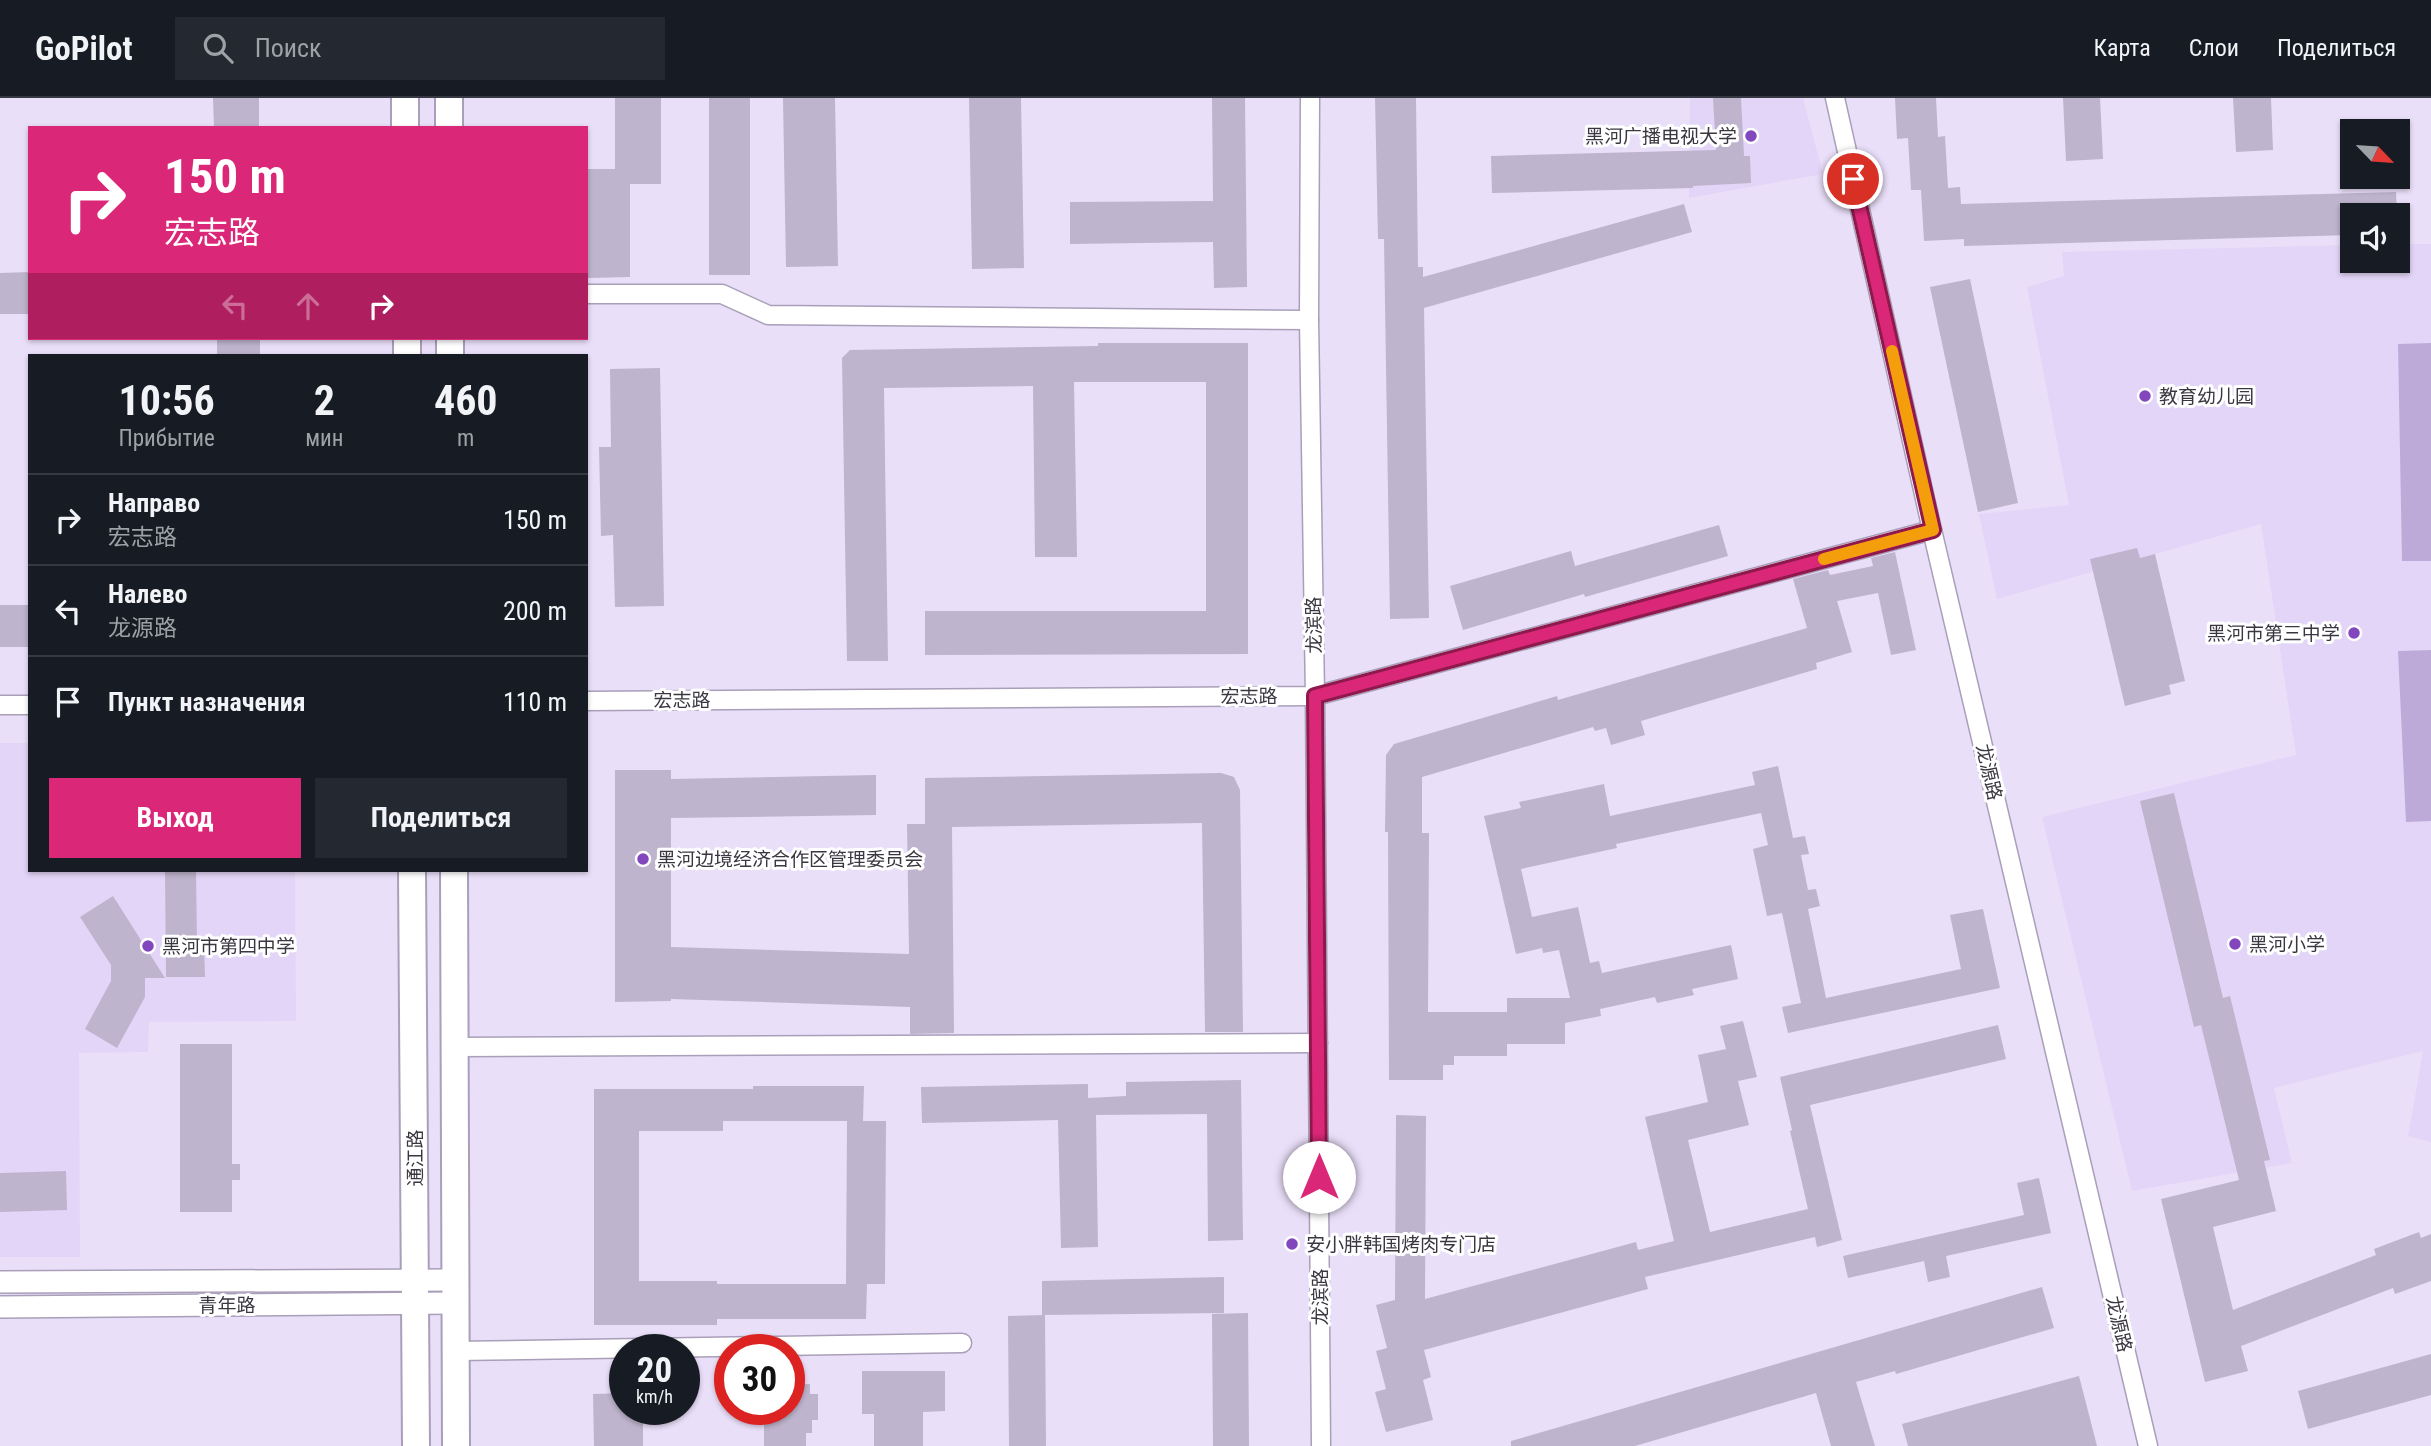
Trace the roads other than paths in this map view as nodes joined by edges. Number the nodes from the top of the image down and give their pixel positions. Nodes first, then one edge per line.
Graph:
1 (405, 98) edge
2 (449, 98) edge
3 (1310, 98) edge
4 (1835, 98) edge
5 (405, 126) edge
6 (449, 126) edge
7 (588, 294) edge
8 (1309, 320) junction
9 (1933, 530) junction
10 (1315, 696) junction
11 (588, 701) edge
12 (0, 705) edge
13 (28, 705) edge
14 (412, 872) edge
15 (454, 872) edge
16 (1318, 1043) junction
17 (455, 1047) junction
18 (0, 1282) edge
19 (455, 1291) junction
20 (415, 1292) junction
21 (0, 1307) edge
22 (962, 1343) dead end
23 (455, 1350) junction
24 (416, 1446) edge
25 (456, 1446) edge
26 (1321, 1446) edge
27 (2148, 1446) edge

1 - 5 main road
2 - 6 main road
3 - 8 street, 龙滨路
4 - 9 street, 龙源路
7 - 8 street
8 - 10 street, 龙滨路
9 - 10 street, 宏志路
9 - 27 street, 龙源路
10 - 11 street, 宏志路
10 - 16 street, 龙滨路
12 - 13 street
14 - 20 main road, 通江路
15 - 17 main road, 通江路
16 - 17 street
16 - 26 street, 龙滨路
17 - 19 main road, 通江路
18 - 20 street, 青年路
19 - 20 street, 青年路
19 - 23 main road, 通江路
20 - 21 street, 青年路
20 - 24 main road, 通江路
22 - 23 street
23 - 25 main road, 通江路

